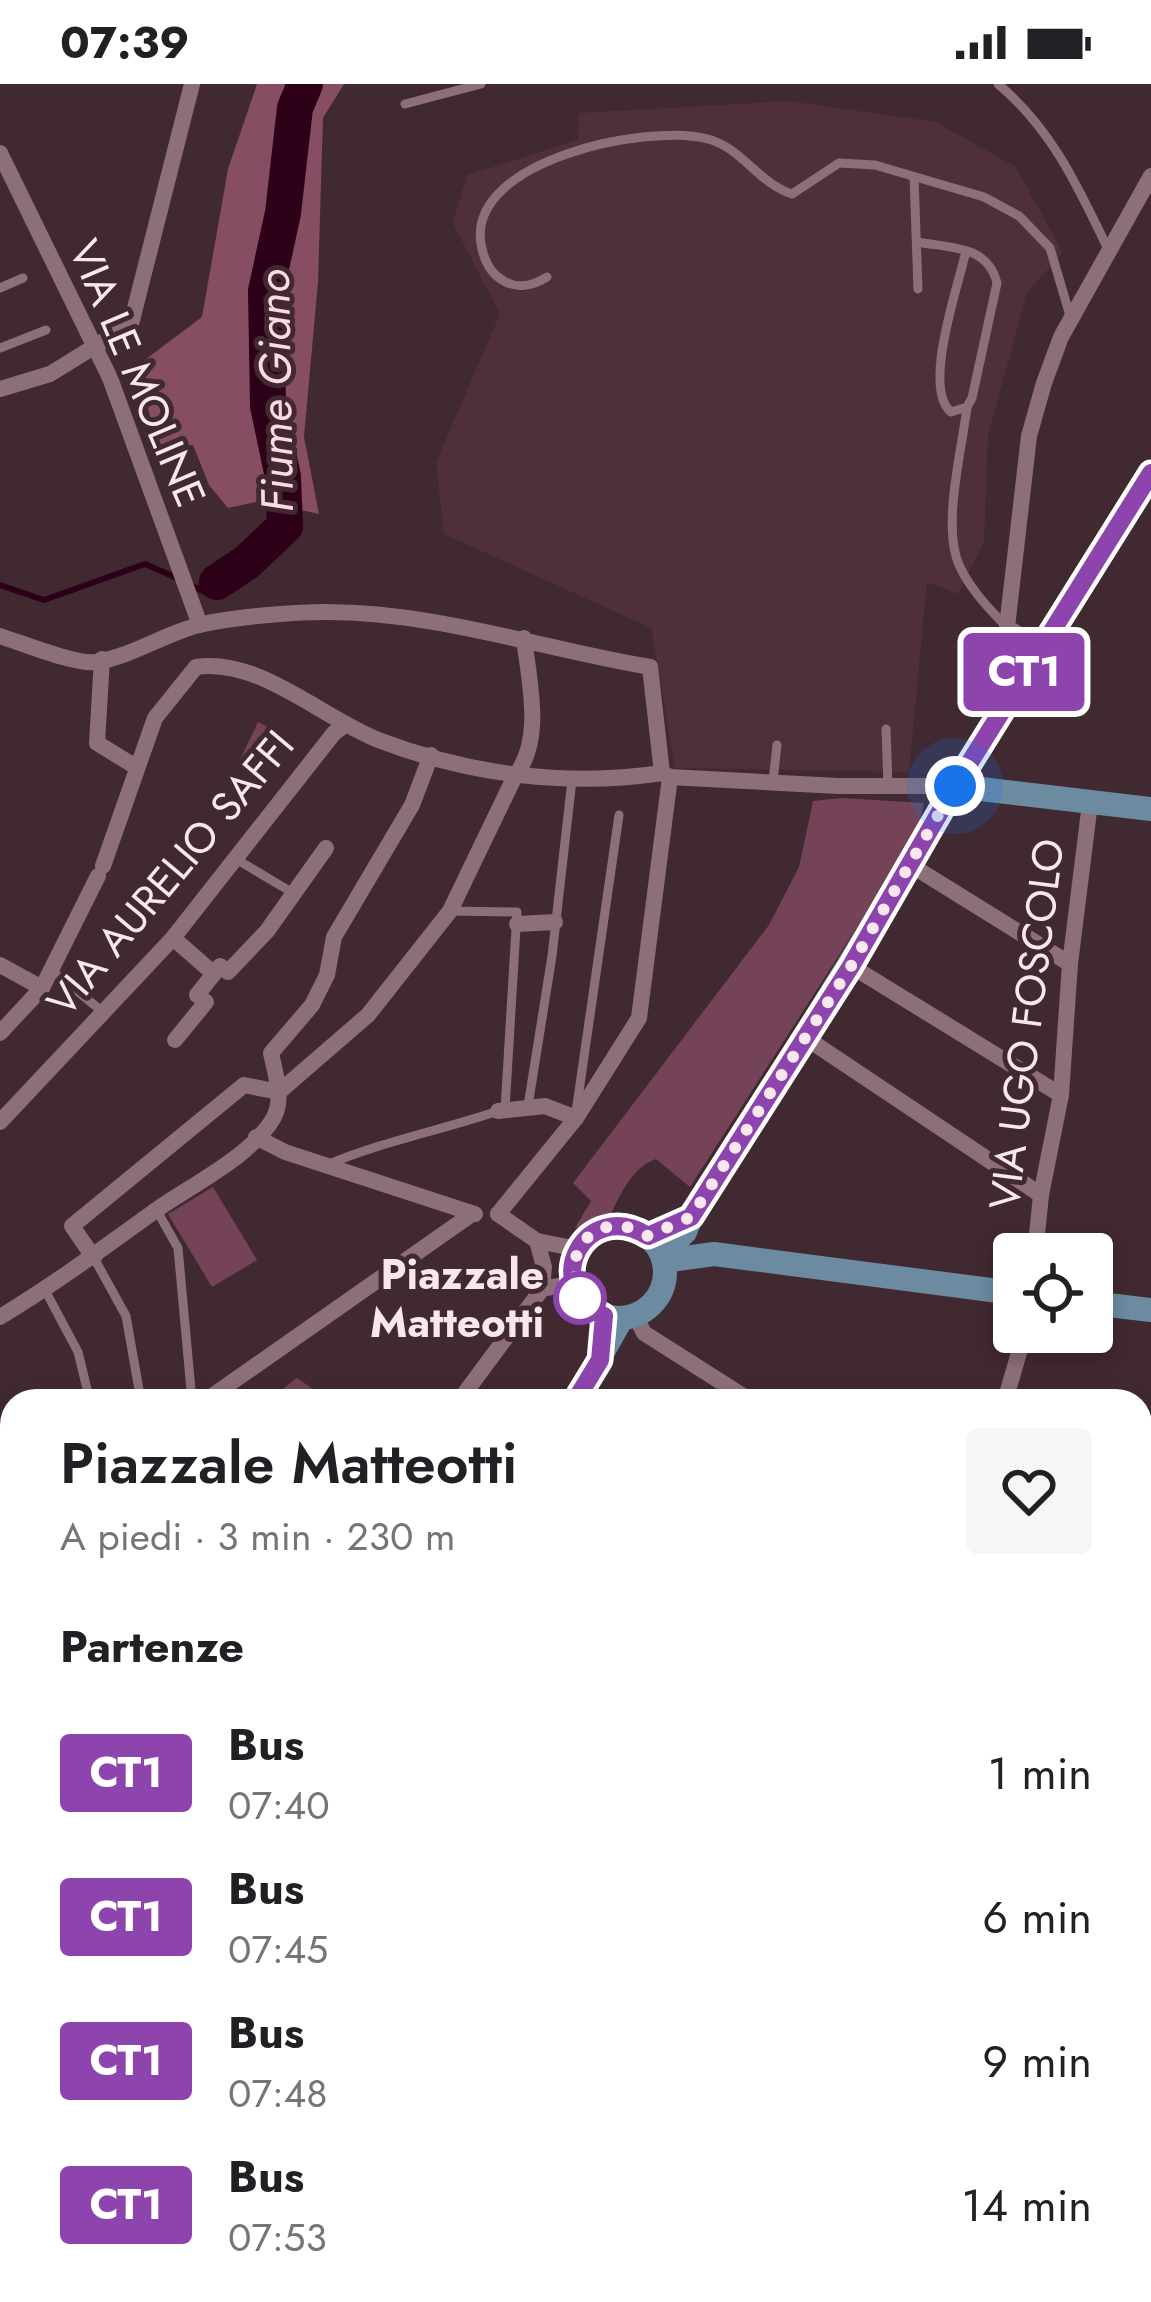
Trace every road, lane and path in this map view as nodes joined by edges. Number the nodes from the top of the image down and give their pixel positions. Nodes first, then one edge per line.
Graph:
1 (192, 84) edge
2 (481, 84) edge
3 (998, 84) edge
4 (405, 104) dead end
5 (0, 153) edge
6 (914, 176) junction
7 (1151, 176) edge
8 (916, 242) junction
9 (1108, 249) junction
10 (966, 251) junction
11 (547, 277) dead end
12 (23, 278) dead end
13 (0, 288) edge
14 (919, 289) dead end
15 (1071, 319) junction
16 (46, 330) dead end
17 (94, 347) junction
18 (0, 348) edge
19 (0, 389) edge
20 (967, 407) junction
21 (1151, 473) edge
22 (200, 625) junction
23 (1006, 627) junction
24 (0, 636) edge
25 (524, 638) junction
26 (1039, 648) junction
27 (102, 659) junction
28 (346, 724) junction
29 (886, 729) dead end
30 (777, 745) dead end
31 (430, 754) junction
32 (136, 767) junction
33 (666, 775) junction
34 (514, 776) junction
35 (572, 780) junction
36 (773, 782) junction
37 (888, 786) junction
38 (955, 786) junction
39 (1090, 802) junction
40 (1151, 809) edge
41 (619, 815) dead end
42 (326, 848) dead end
43 (236, 859) junction
44 (909, 864) junction
45 (293, 893) junction
46 (450, 910) junction
47 (517, 918) junction
48 (555, 922) junction
49 (173, 938) junction
50 (1070, 964) junction
51 (0, 965) edge
52 (851, 966) junction
53 (51, 970) junction
54 (214, 974) junction
55 (42, 988) junction
56 (105, 1013) junction
57 (0, 1033) edge
58 (806, 1038) junction
59 (175, 1040) dead end
60 (279, 1092) junction
61 (1060, 1095) junction
62 (528, 1106) junction
63 (502, 1110) junction
64 (576, 1118) junction
65 (0, 1122) edge
66 (256, 1137) junction
67 (324, 1166) junction
68 (1041, 1195) junction
69 (156, 1209) junction
70 (472, 1214) junction
71 (498, 1214) junction
72 (691, 1217) junction
73 (1037, 1233) edge
74 (537, 1241) junction
75 (578, 1249) junction
76 (714, 1254) junction
77 (659, 1257) junction
78 (94, 1258) junction
79 (573, 1282) junction
80 (542, 1289) junction
81 (45, 1290) junction
82 (993, 1290) edge
83 (1113, 1305) edge
84 (1151, 1310) edge
85 (620, 1316) junction
86 (0, 1317) edge
87 (1018, 1353) edge
88 (87, 1389) edge
89 (139, 1389) edge
90 (191, 1389) edge
91 (222, 1389) edge
92 (467, 1389) edge
93 (582, 1389) edge
94 (732, 1389) edge
95 (1008, 1389) edge

1 - 17 street
2 - 4 lane
3 - 9 lane
5 - 17 street, VIA LE MOLINE
6 - 8 lane
6 - 11 lane
6 - 15 lane
7 - 9 street
8 - 10 lane
8 - 14 lane
9 - 15 street
10 - 20 lane
10 - 20 lane
12 - 13 lane
15 - 23 street
16 - 18 lane
17 - 19 street
17 - 22 street, VIA LE MOLINE
20 - 23 lane
21 - 26 street
22 - 25 street
22 - 27 street
23 - 26 street
24 - 27 street
25 - 33 street
25 - 34 street
26 - 38 street
27 - 32 street
28 - 31 street
28 - 32 street
28 - 43 street, VIA AURELIO SAFFI
29 - 37 lane
30 - 36 lane
31 - 34 street
31 - 60 street
32 - 53 street
33 - 35 street
33 - 36 street
33 - 64 street
34 - 35 street
34 - 46 street
35 - 48 lane
36 - 37 street
37 - 38 street
38 - 39 street
38 - 44 street
39 - 40 street
39 - 50 street, VIA UGO FOSCOLO
41 - 64 lane
42 - 45 street
43 - 45 lane
43 - 49 street, VIA AURELIO SAFFI
44 - 50 street
44 - 52 street
45 - 54 street
46 - 47 lane
46 - 60 street
47 - 48 street
47 - 63 lane
48 - 62 lane
49 - 54 street
49 - 56 street, VIA AURELIO SAFFI
50 - 61 street, VIA UGO FOSCOLO
51 - 55 street
52 - 58 street
52 - 61 street
53 - 55 street
53 - 56 lane
54 - 59 street
55 - 57 street
56 - 65 street, VIA AURELIO SAFFI
58 - 68 street
58 - 72 street
60 - 66 street
60 - 78 street
61 - 68 street, VIA UGO FOSCOLO
62 - 63 street
62 - 64 street
63 - 67 lane
64 - 71 street
66 - 67 street
66 - 69 street
67 - 70 street
68 - 73 street, VIA UGO FOSCOLO
69 - 78 street
69 - 90 lane
70 - 71 street
70 - 91 street
71 - 74 street
72 - 76 street
72 - 77 street
74 - 75 street
74 - 80 street
75 - 77 street
75 - 79 street
76 - 77 street
76 - 82 street
77 - 85 street
78 - 81 street
78 - 89 lane
79 - 80 street
79 - 85 street
80 - 92 street
81 - 86 street
81 - 88 lane
83 - 84 street
85 - 93 street
85 - 94 street
87 - 95 street

